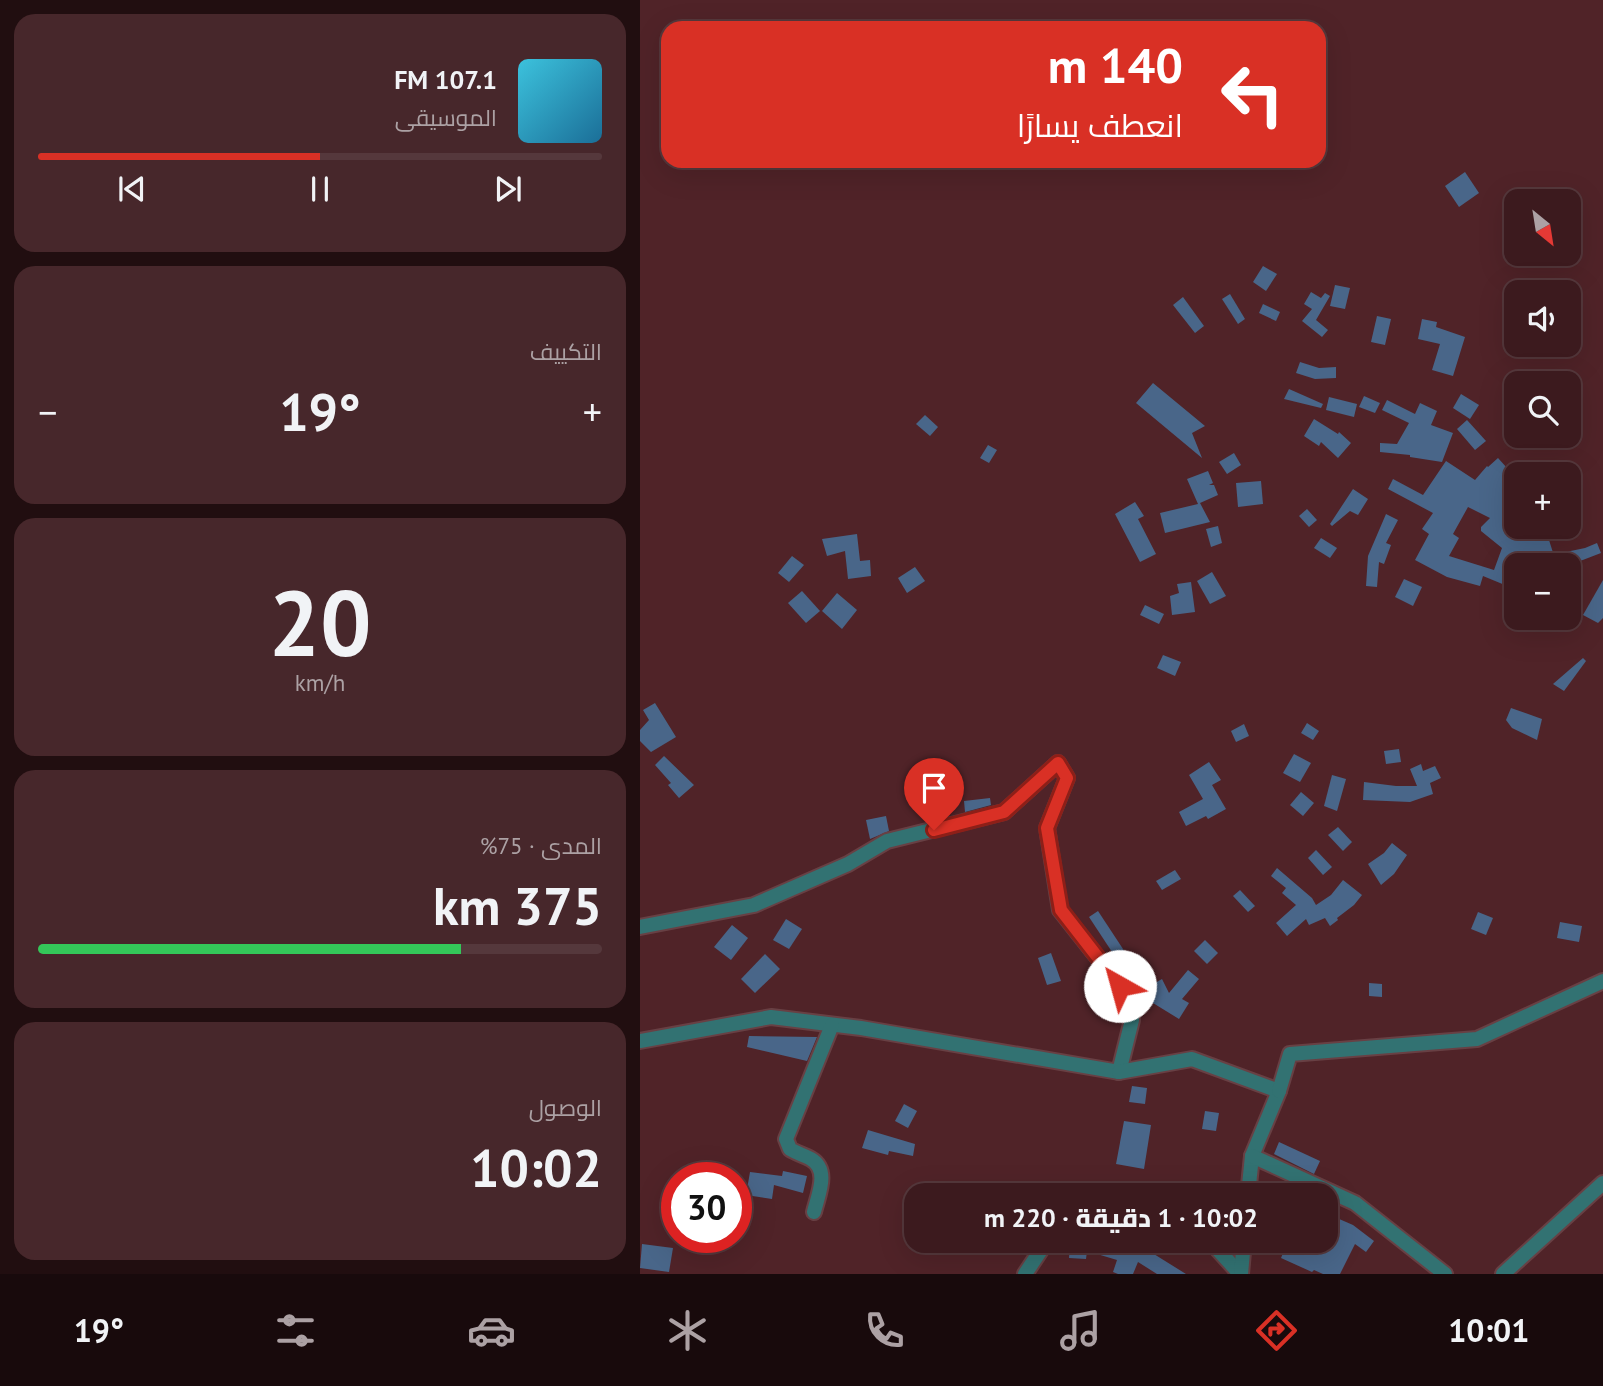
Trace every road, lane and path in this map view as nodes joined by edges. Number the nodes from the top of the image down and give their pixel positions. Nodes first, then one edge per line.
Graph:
1 (640, 927) edge
2 (1602, 981) edge
3 (832, 1025) junction
4 (640, 1041) edge
5 (1119, 1072) junction
6 (1279, 1091) junction
7 (1252, 1156) junction
8 (1249, 1183) edge
9 (1602, 1183) edge
10 (814, 1212) dead end
11 (1039, 1253) edge
12 (1221, 1253) edge
13 (1243, 1253) edge
14 (1025, 1274) edge
15 (1241, 1274) edge
16 (1445, 1274) edge
17 (1503, 1274) edge

1 - 5 street
2 - 6 street
3 - 4 street
3 - 5 street
3 - 10 street
5 - 6 street
6 - 7 street
7 - 8 street
7 - 16 street
9 - 17 street
11 - 14 street
12 - 15 street
13 - 15 street

